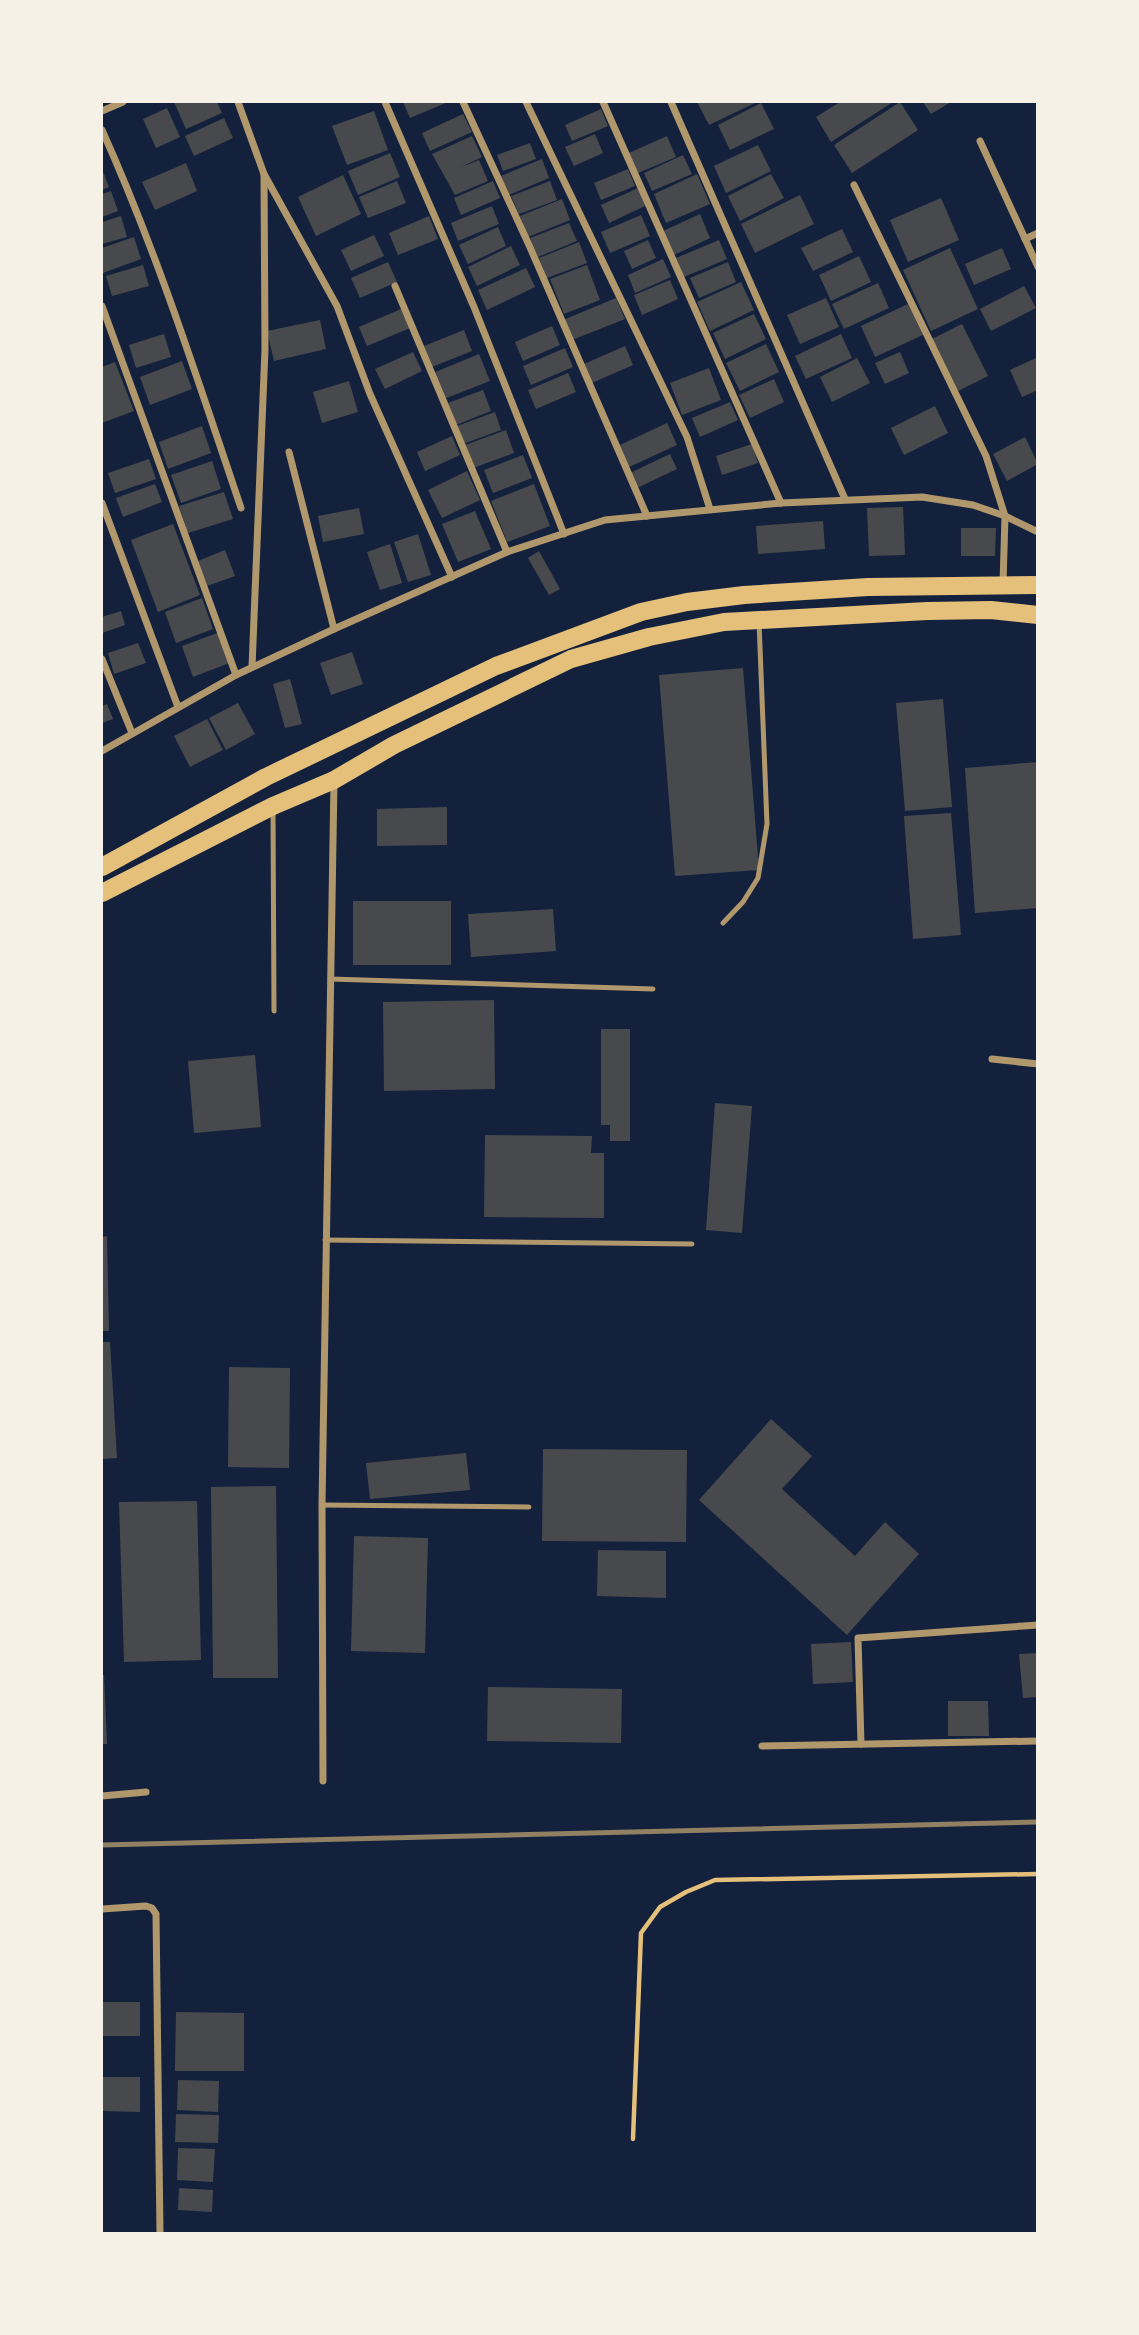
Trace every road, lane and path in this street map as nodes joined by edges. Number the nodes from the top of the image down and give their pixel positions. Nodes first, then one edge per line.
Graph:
1 (123, 102) edge
2 (238, 102) edge
3 (385, 102) edge
4 (463, 102) edge
5 (526, 102) edge
6 (603, 102) edge
7 (671, 102) edge
8 (102, 111) edge
9 (102, 130) edge
10 (980, 141) dead end
11 (264, 174) junction
12 (854, 185) dead end
13 (1038, 233) edge
14 (1025, 239) junction
15 (1038, 267) edge
16 (395, 286) dead end
17 (102, 306) edge
18 (289, 452) dead end
19 (845, 499) junction
20 (102, 503) edge
21 (781, 503) junction
22 (240, 508) dead end
23 (710, 509) junction
24 (647, 516) junction
25 (1005, 516) junction
26 (1038, 532) edge
27 (564, 534) junction
28 (507, 552) junction
29 (452, 577) junction
30 (1003, 584) junction
31 (1038, 585) edge
32 (641, 612) junction
33 (1038, 615) edge
34 (758, 619) junction
35 (334, 629) junction
36 (649, 637) junction
37 (102, 659) edge
38 (252, 667) junction
39 (236, 675) junction
40 (178, 707) junction
41 (132, 733) junction
42 (102, 751) edge
43 (334, 780) junction
44 (273, 806) junction
45 (102, 867) edge
46 (102, 893) edge
47 (723, 923) dead end
48 (330, 979) junction
49 (653, 989) dead end
50 (274, 1011) dead end
51 (992, 1059) dead end
52 (1038, 1064) edge
53 (325, 1240) junction
54 (692, 1244) dead end
55 (322, 1505) junction
56 (529, 1507) dead end
57 (1038, 1625) edge
58 (1038, 1741) edge
59 (861, 1744) junction
60 (762, 1746) dead end
61 (323, 1782) dead end
62 (146, 1792) dead end
63 (102, 1796) edge
64 (1038, 1874) edge
65 (102, 1909) edge
66 (633, 2139) dead end
67 (160, 2234) edge

1 - 8 street
2 - 11 street
3 - 27 street
4 - 24 street
5 - 23 street
6 - 21 street
7 - 19 street
9 - 22 street
10 - 14 street
11 - 29 street
11 - 38 street
12 - 25 street
13 - 14 street
14 - 15 street
16 - 28 street
17 - 39 street
18 - 35 street
19 - 21 street
19 - 25 street
20 - 40 street
21 - 23 street
23 - 24 street
24 - 27 street
25 - 26 street
25 - 30 street
27 - 28 street
28 - 29 street
29 - 35 street
30 - 31 main road
30 - 32 main road
32 - 36 main road
32 - 45 main road
33 - 34 main road
34 - 36 main road
34 - 47 lane
35 - 38 street
36 - 43 main road
37 - 41 street
38 - 39 street
39 - 40 street
40 - 41 street
41 - 42 street
43 - 44 main road
43 - 48 street
44 - 46 main road
44 - 50 lane
48 - 49 lane
48 - 53 street
51 - 52 street
53 - 54 lane
53 - 55 street
55 - 56 lane
55 - 61 street
57 - 59 street
58 - 59 street
59 - 60 street
62 - 63 street
64 - 66 path
65 - 67 street

